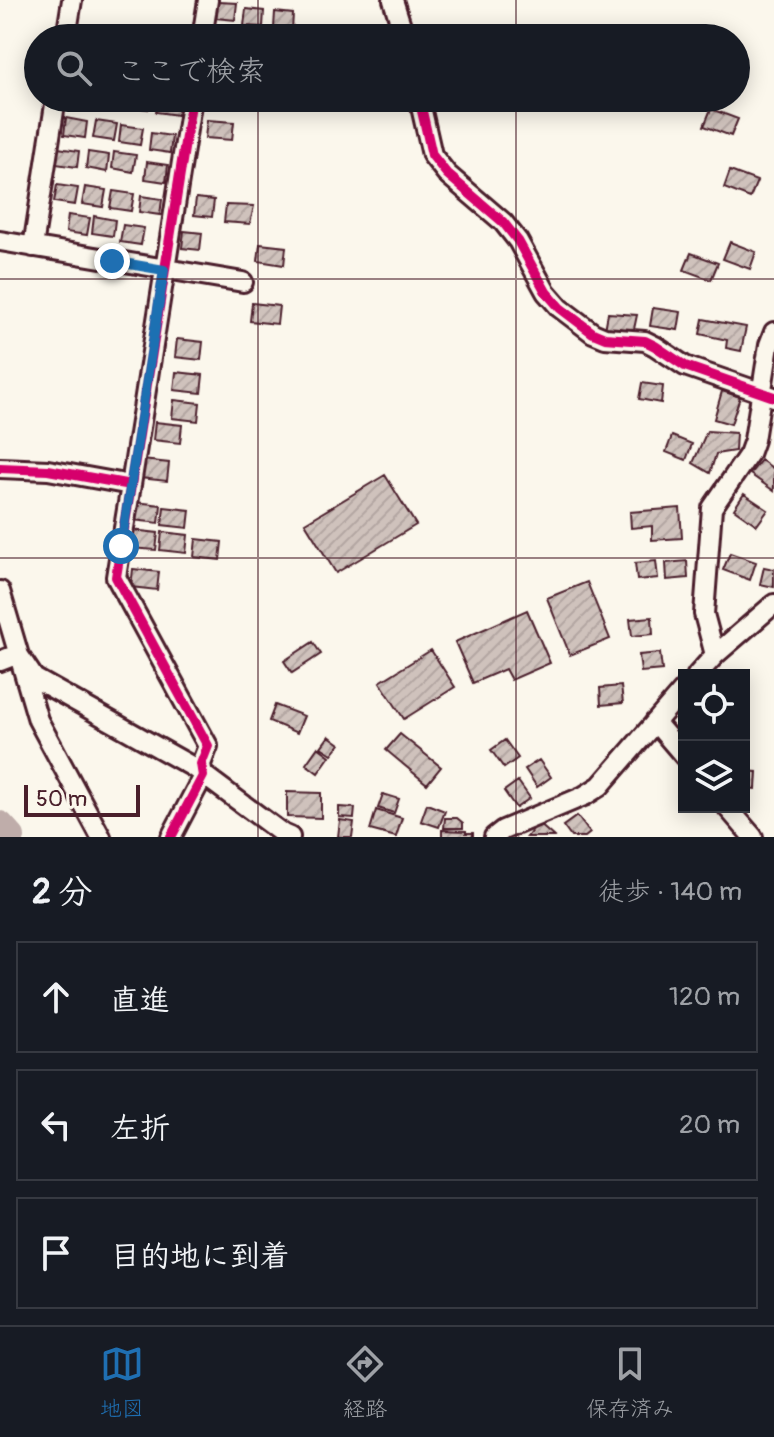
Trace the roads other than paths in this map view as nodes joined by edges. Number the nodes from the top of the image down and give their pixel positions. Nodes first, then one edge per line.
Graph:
1 (72, 0) edge
2 (208, 0) edge
3 (393, 0) edge
4 (68, 24) edge
5 (204, 24) edge
6 (401, 24) edge
7 (54, 112) edge
8 (190, 112) edge
9 (422, 112) edge
10 (0, 241) edge
11 (33, 247) junction
12 (164, 270) junction
13 (243, 282) dead end
14 (774, 332) edge
15 (768, 395) edge
16 (0, 468) edge
17 (131, 485) junction
18 (0, 591) edge
19 (774, 604) edge
20 (715, 655) junction
21 (9, 657) edge
22 (702, 669) edge
23 (678, 696) edge
24 (655, 722) junction
25 (678, 749) edge
26 (203, 776) junction
27 (732, 813) edge
28 (101, 837) edge
29 (171, 837) edge
30 (290, 837) edge
31 (494, 837) edge
32 (753, 837) edge

1 - 4 street
2 - 5 street
3 - 6 street
7 - 11 street
8 - 12 street
9 - 15 street
10 - 11 street
11 - 12 street
12 - 13 street
12 - 17 street
14 - 15 street
15 - 20 street
16 - 17 street
17 - 26 street
18 - 21 street
19 - 20 street
20 - 22 street
21 - 26 street
21 - 28 street
23 - 24 street
24 - 25 street
24 - 31 street
26 - 29 street
26 - 30 street
27 - 32 street

